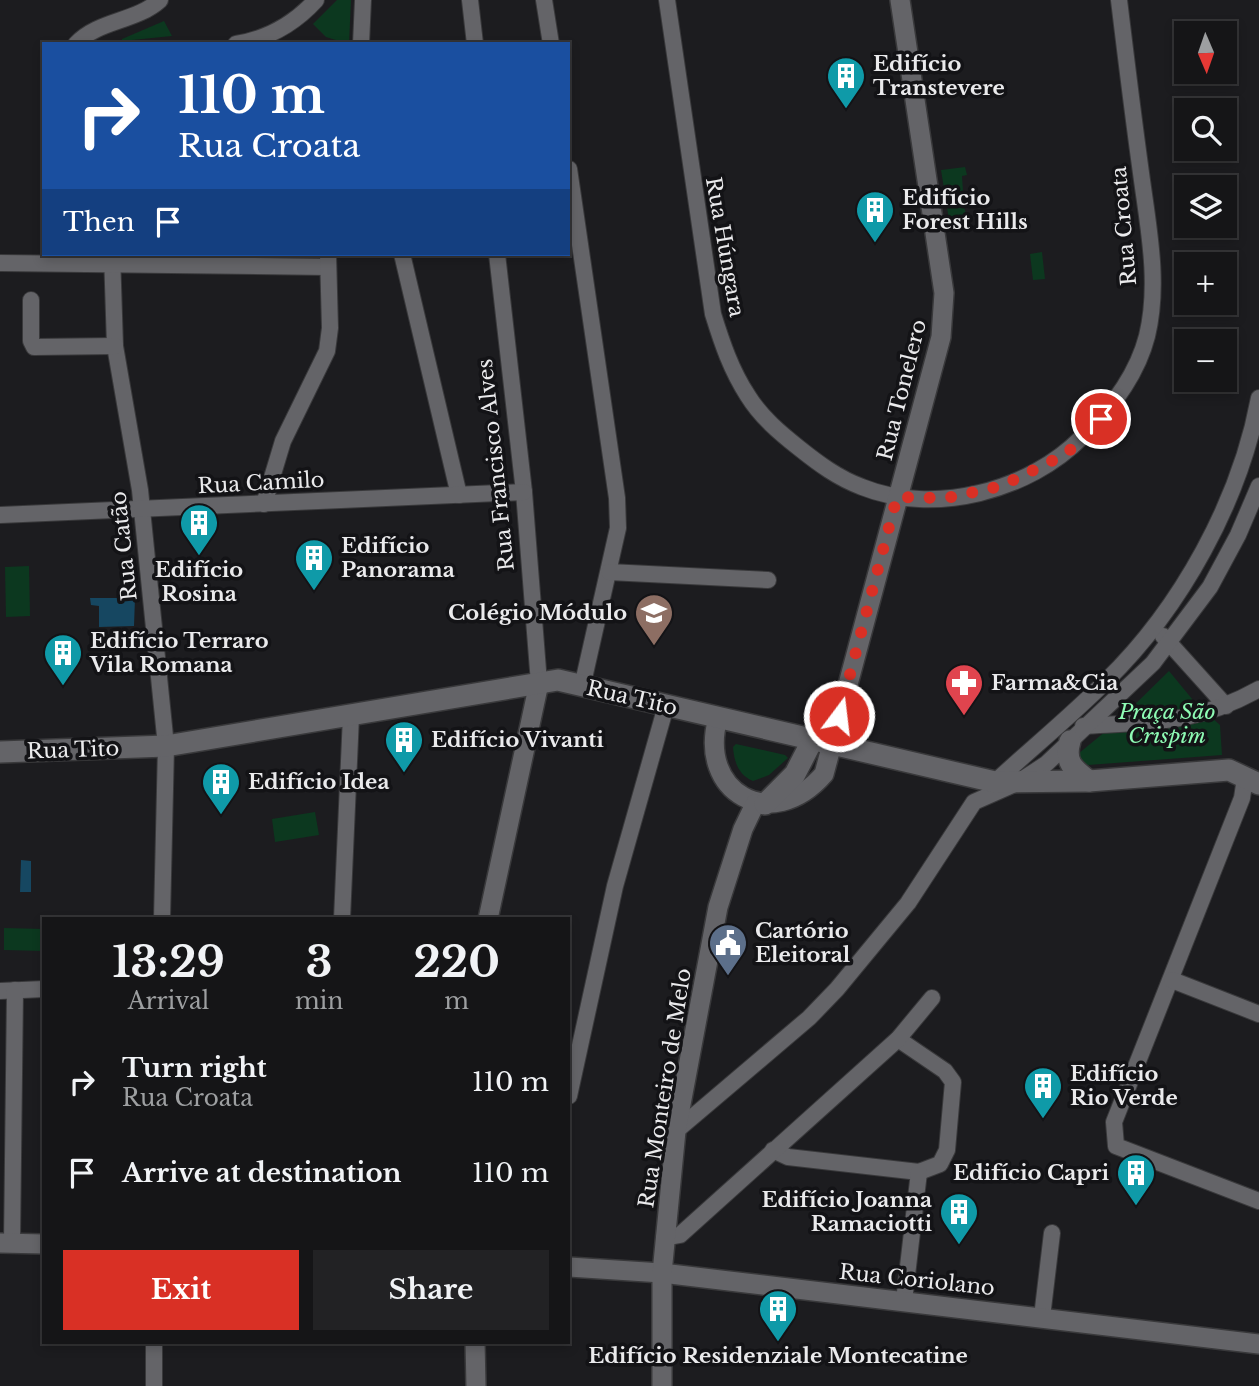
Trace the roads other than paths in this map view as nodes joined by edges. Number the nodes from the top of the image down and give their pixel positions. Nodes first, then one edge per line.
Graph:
1 (160, 0) edge
2 (316, 0) edge
3 (363, 0) edge
4 (470, 0) edge
5 (544, 0) edge
6 (667, 0) edge
7 (900, 0) edge
8 (1119, 0) edge
9 (79, 42) edge
10 (244, 42) edge
11 (362, 42) edge
12 (475, 42) edge
13 (551, 42) edge
14 (570, 176) edge
15 (402, 256) edge
16 (497, 256) edge
17 (113, 259) edge
18 (328, 260) edge
19 (0, 263) edge
20 (31, 300) dead end
21 (115, 346) junction
22 (1259, 398) edge
23 (1256, 423) edge
24 (1238, 474) junction
25 (1259, 484) edge
26 (524, 492) junction
27 (459, 495) junction
28 (897, 497) junction
29 (264, 504) junction
30 (142, 510) junction
31 (0, 515) edge
32 (1216, 523) junction
33 (1238, 535) junction
34 (609, 572) junction
35 (1189, 572) junction
36 (768, 580) dead end
37 (1210, 587) junction
38 (1153, 628) junction
39 (1170, 642) junction
40 (539, 684) junction
41 (582, 687) junction
42 (1259, 689) edge
43 (666, 706) junction
44 (1226, 706) junction
45 (351, 716) junction
46 (719, 718) junction
47 (1087, 726) junction
48 (1062, 734) junction
49 (822, 741) junction
50 (166, 746) junction
51 (0, 752) edge
52 (962, 774) junction
53 (1089, 781) junction
54 (995, 782) junction
55 (1017, 783) junction
56 (1251, 786) edge
57 (760, 804) junction
58 (970, 810) junction
59 (162, 917) edge
60 (342, 917) edge
61 (488, 917) edge
62 (1172, 981) junction
63 (42, 989) edge
64 (7, 990) edge
65 (932, 998) dead end
66 (1259, 1014) edge
67 (898, 1039) junction
68 (570, 1091) edge
69 (676, 1131) junction
70 (772, 1150) junction
71 (919, 1172) junction
72 (1259, 1201) edge
73 (1052, 1233) dead end
74 (664, 1238) junction
75 (6, 1243) edge
76 (42, 1244) edge
77 (570, 1267) edge
78 (662, 1273) junction
79 (904, 1301) junction
80 (1041, 1317) junction
81 (155, 1344) edge
82 (475, 1344) edge
83 (1259, 1344) edge
84 (154, 1386) edge
85 (476, 1386) edge
86 (662, 1386) edge

1 - 9 street
2 - 10 street
3 - 11 street
4 - 12 street
5 - 13 street
6 - 28 street, Rua Húngara
7 - 28 street, Rua Tonelero
8 - 28 street, Rua Croata
14 - 34 street
15 - 27 street
16 - 26 street, Rua Francisco Alves
17 - 18 street
17 - 19 street
17 - 21 street, Rua Catão
18 - 29 street
20 - 21 street
21 - 30 street, Rua Catão
22 - 23 street
23 - 24 street
24 - 25 street
24 - 32 street
25 - 33 street
26 - 27 street, Rua Camilo
26 - 40 street, Rua Francisco Alves
27 - 29 street, Rua Camilo
28 - 49 street, Rua Tonelero
29 - 30 street, Rua Camilo
30 - 31 street, Rua Camilo
30 - 50 street, Rua Catão
32 - 33 street
32 - 35 street
33 - 37 street
34 - 36 street
34 - 41 street
35 - 37 street
35 - 38 street
37 - 39 street
38 - 39 street
38 - 48 street
39 - 44 street
39 - 47 street
40 - 41 main road, Rua Tito
40 - 45 main road, Rua Tito
40 - 61 street, Rua Francisco Alves
41 - 43 main road, Rua Tito
42 - 44 street
43 - 46 main road, Rua Tito
43 - 68 street
44 - 47 street
45 - 50 main road, Rua Tito
45 - 60 street
46 - 49 main road, Rua Tito
46 - 57 street
47 - 48 street
48 - 53 main road
48 - 54 street
48 - 55 street
49 - 52 main road, Rua Tito
49 - 57 main road
50 - 51 main road, Rua Tito
50 - 59 street, Rua Catão
52 - 54 main road, Rua Tito
52 - 58 street
53 - 55 main road, Rua Tito
53 - 56 main road, Rua Tito
54 - 55 main road, Rua Tito
55 - 58 street
56 - 62 street
57 - 69 street, Rua Monteiro de Melo
58 - 69 street
62 - 66 street
62 - 72 street
63 - 64 street
64 - 75 street
65 - 67 street
67 - 70 street
67 - 71 street
69 - 74 street, Rua Monteiro de Melo
70 - 71 street
70 - 74 street
71 - 79 street
73 - 80 street
74 - 78 street, Rua Monteiro de Melo
75 - 76 street
77 - 78 street, Rua Coriolano
78 - 79 street, Rua Coriolano
78 - 86 street, Rua Monteiro de Melo
79 - 80 street, Rua Coriolano
80 - 83 street, Rua Coriolano
81 - 84 street
82 - 85 street

